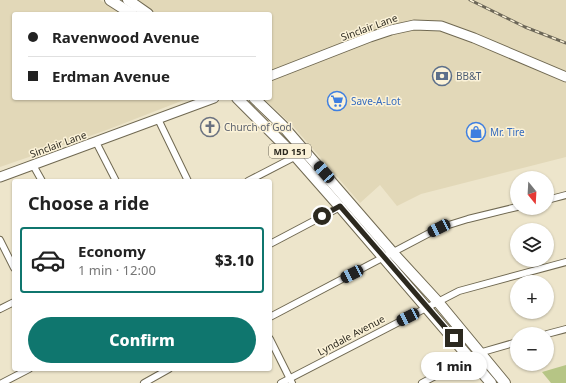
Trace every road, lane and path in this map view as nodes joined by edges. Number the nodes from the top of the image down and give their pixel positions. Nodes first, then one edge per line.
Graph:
1 (110, 0) edge
2 (128, 0) edge
3 (129, 12) edge
4 (145, 12) edge
5 (272, 75) edge
6 (566, 77) edge
7 (209, 100) edge
8 (239, 100) edge
9 (256, 100) edge
10 (158, 119) junction
11 (96, 142) junction
12 (306, 151) junction
13 (296, 157) junction
14 (33, 165) junction
15 (0, 177) edge
16 (41, 179) edge
17 (115, 179) edge
18 (187, 179) edge
19 (252, 179) edge
20 (566, 195) edge
21 (554, 198) edge
22 (350, 202) junction
23 (340, 206) junction
24 (510, 209) edge
25 (0, 240) edge
26 (272, 243) edge
27 (389, 255) junction
28 (566, 262) edge
29 (12, 264) edge
30 (438, 302) junction
31 (12, 303) edge
32 (427, 308) junction
33 (0, 309) edge
34 (272, 316) edge
35 (566, 329) edge
36 (554, 332) edge
37 (272, 343) edge
38 (510, 344) edge
39 (479, 353) junction
40 (470, 358) junction
41 (25, 371) edge
42 (166, 371) edge
43 (291, 381) edge
44 (2, 383) edge
45 (144, 383) edge
46 (281, 383) edge
47 (422, 383) edge
48 (491, 383) edge
49 (505, 383) edge

1 - 3 main road
2 - 4 main road
5 - 6 main road, Sinclair Lane
7 - 10 main road, Sinclair Lane
8 - 13 main road, MD 151
9 - 12 main road, MD 151
10 - 11 main road, Sinclair Lane
10 - 18 street
11 - 14 main road, Sinclair Lane
11 - 17 street
12 - 13 street
12 - 22 main road, MD 151
13 - 19 street
13 - 23 main road, MD 151
14 - 15 main road, Sinclair Lane
14 - 16 street
20 - 21 street
22 - 23 street
22 - 27 main road, MD 151
23 - 26 street
23 - 27 main road, MD 151
24 - 27 street
25 - 29 street
27 - 30 main road, MD 151
27 - 32 main road, MD 151
27 - 34 street
28 - 30 street, Lyndale Avenue
30 - 32 street, Lyndale Avenue
30 - 39 main road, MD 151
31 - 33 street
32 - 40 main road, MD 151
32 - 43 street, Lyndale Avenue
35 - 36 street
37 - 43 street
38 - 39 street
39 - 40 street
39 - 49 main road, MD 151
40 - 47 street
40 - 48 main road, MD 151
41 - 44 street
42 - 45 street
43 - 46 street, Lyndale Avenue

